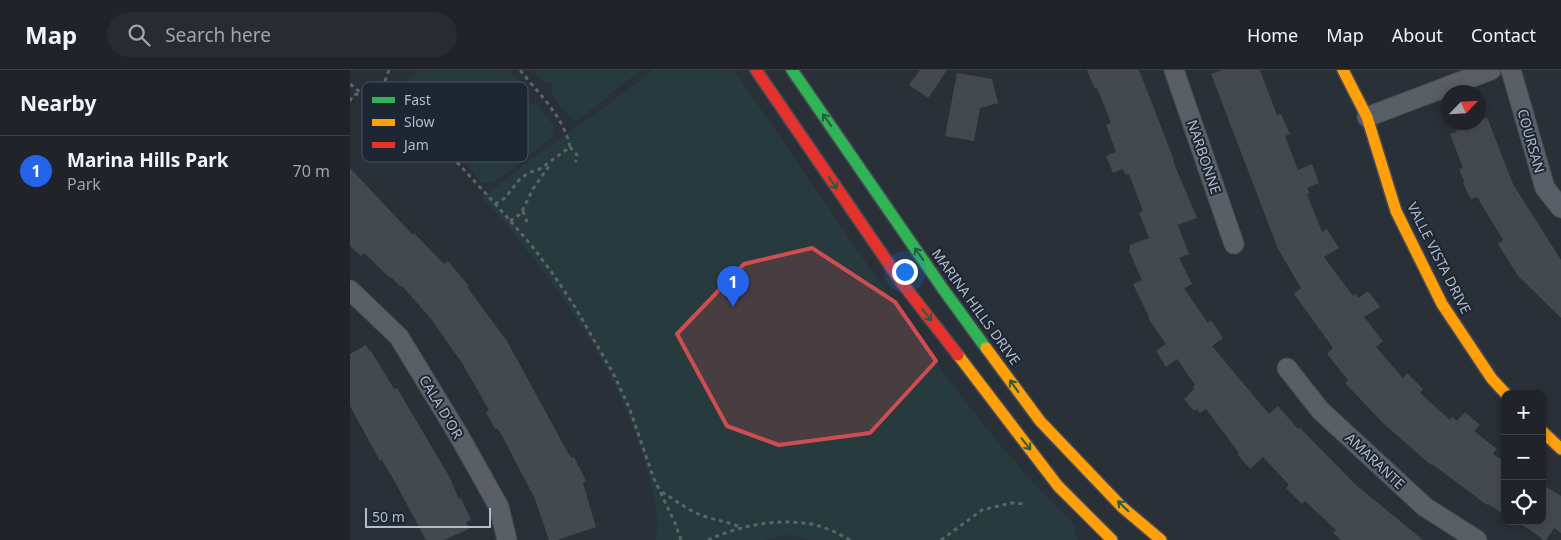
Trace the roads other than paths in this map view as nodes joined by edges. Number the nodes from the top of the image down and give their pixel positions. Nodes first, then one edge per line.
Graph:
1 (756, 70) edge
2 (792, 70) edge
3 (1174, 70) edge
4 (1343, 70) edge
5 (1491, 70) edge
6 (1511, 70) edge
7 (1367, 118) junction
8 (1561, 208) edge
9 (1234, 244) dead end
10 (350, 290) edge
11 (1287, 368) dead end
12 (1502, 390) edge
13 (1546, 435) edge
14 (1561, 449) edge
15 (508, 540) edge
16 (1112, 540) edge
17 (1161, 540) edge
18 (1477, 540) edge

1 -> 16 street
17 -> 2 street, MARINA HILLS DRIVE
3 - 9 street, NARBONNE
4 - 7 street, VALLE VISTA DRIVE
5 - 7 street
6 - 8 street, COURSAN
7 - 12 street, VALLE VISTA DRIVE
10 - 15 street, CALA D'OR
11 - 18 street, AMARANTE
13 - 14 street

